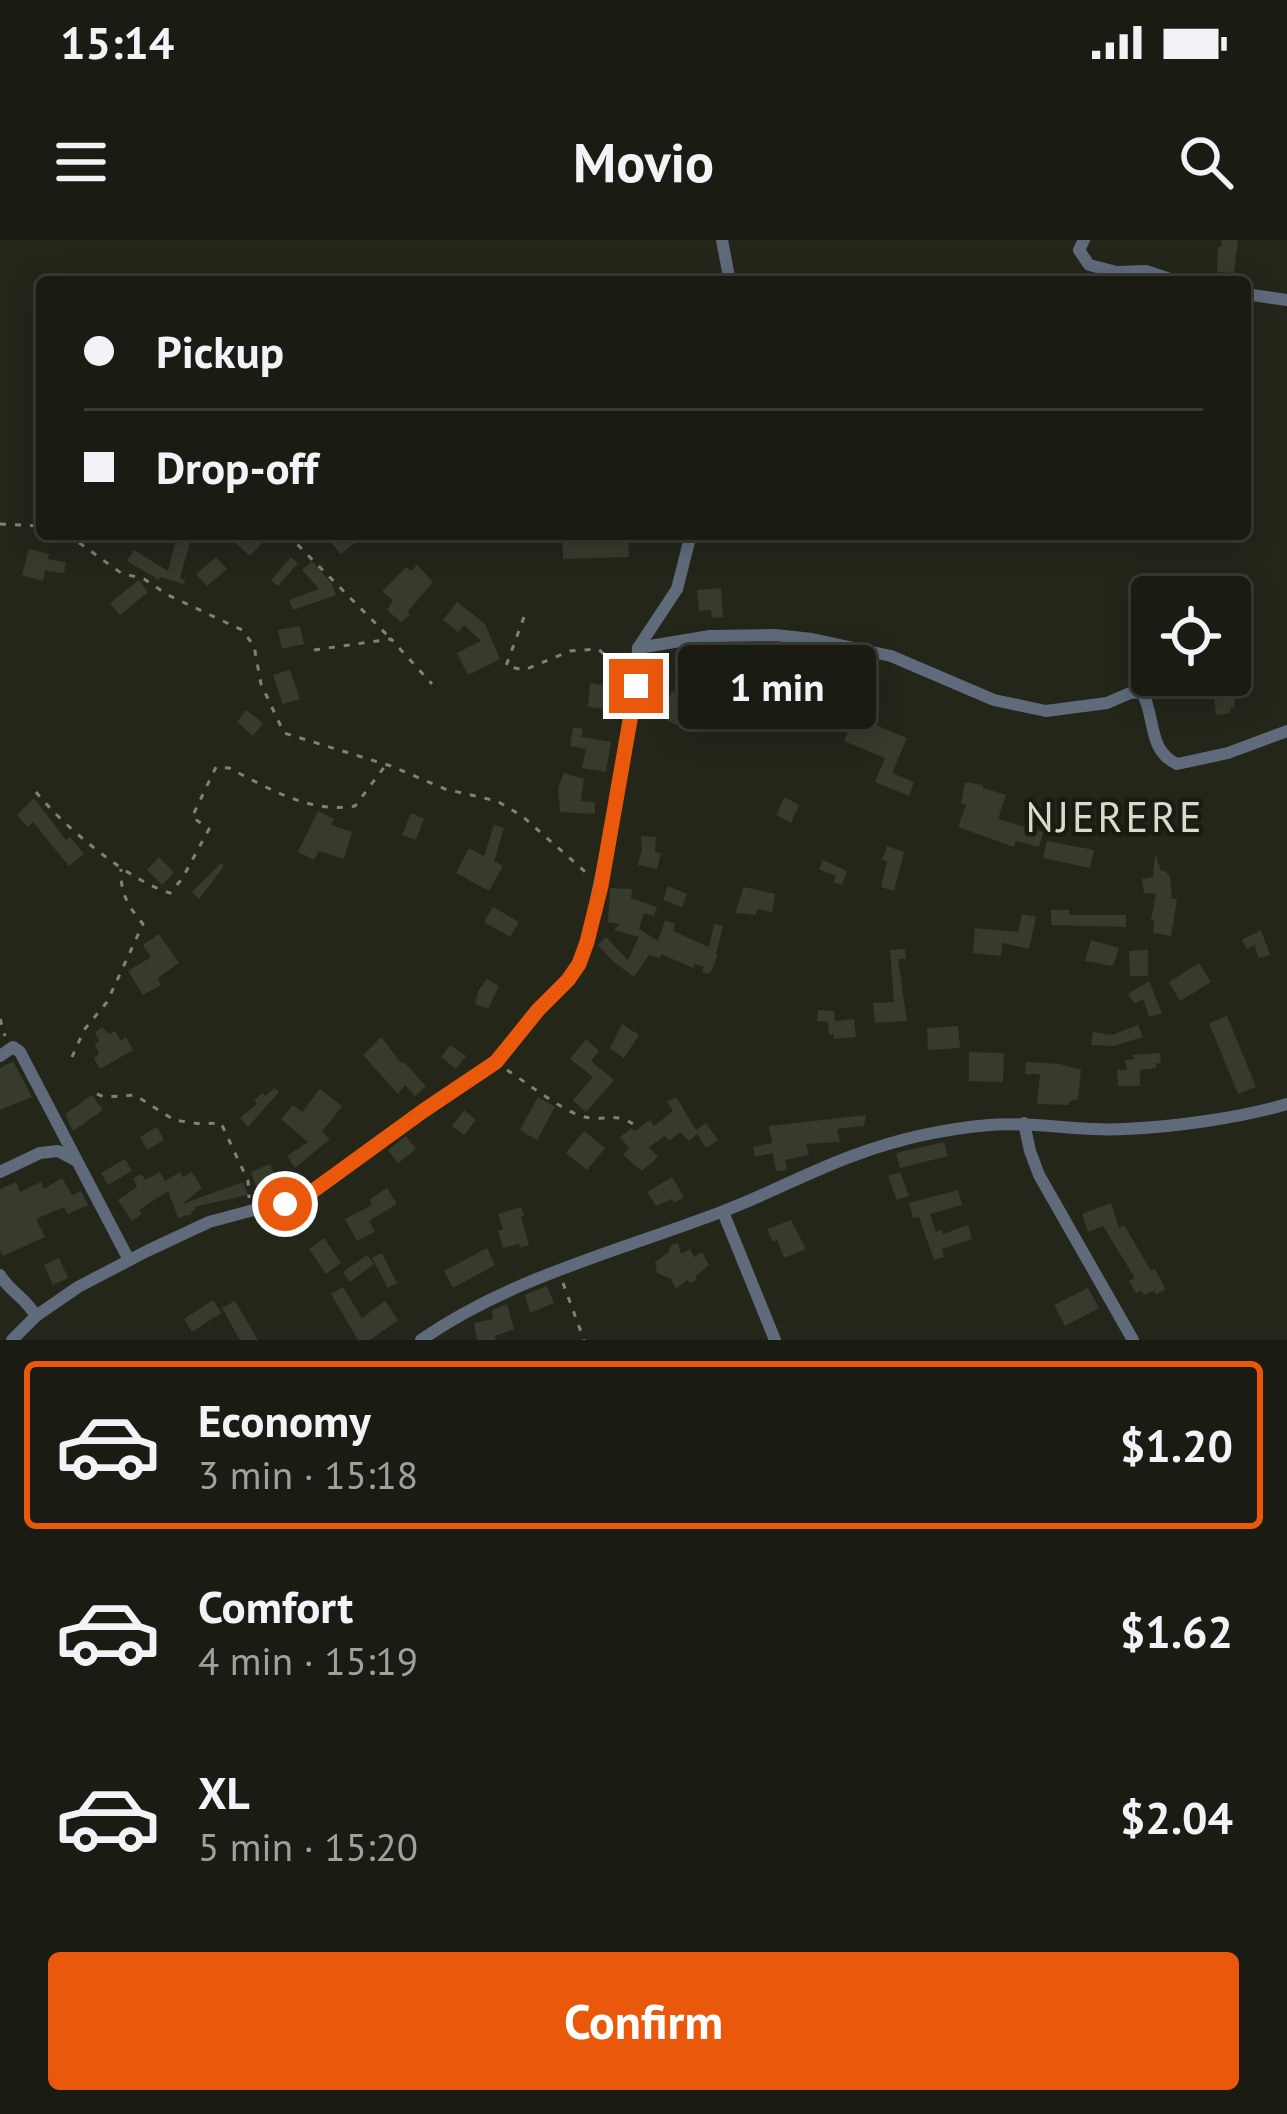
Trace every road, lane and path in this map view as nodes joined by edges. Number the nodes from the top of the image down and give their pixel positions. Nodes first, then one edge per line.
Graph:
1 (722, 240) edge
2 (1084, 240) edge
3 (729, 276) edge
4 (1114, 276) edge
5 (1121, 276) edge
6 (1161, 276) edge
7 (1251, 295) edge
8 (1287, 300) edge
9 (0, 524) edge
10 (36, 526) edge
11 (75, 540) edge
12 (293, 540) edge
13 (690, 540) edge
14 (524, 616) dead end
15 (391, 639) junction
16 (638, 648) junction
17 (314, 650) dead end
18 (637, 668) junction
19 (432, 684) dead end
20 (1287, 731) edge
21 (386, 764) junction
22 (36, 792) dead end
23 (121, 867) junction
24 (601, 886) junction
25 (0, 1018) edge
26 (4, 1053) edge
27 (71, 1058) dead end
28 (496, 1062) junction
29 (97, 1094) dead end
30 (1287, 1104) edge
31 (1024, 1123) junction
32 (635, 1126) dead end
33 (75, 1160) junction
34 (0, 1172) edge
35 (245, 1211) junction
36 (723, 1212) junction
37 (129, 1260) junction
38 (558, 1270) junction
39 (0, 1275) edge
40 (36, 1316) junction
41 (12, 1340) edge
42 (421, 1340) edge
43 (584, 1340) edge
44 (775, 1340) edge
45 (1133, 1340) edge

1 - 3 street
2 - 4 street
5 - 6 street
7 - 8 street
9 - 10 path
11 - 21 path
12 - 15 path
13 - 16 street
14 - 18 path
15 - 17 path
15 - 19 path
16 - 18 street
16 - 20 street
18 - 24 street
21 - 23 path
21 - 24 path
22 - 23 path
23 - 27 path
24 - 28 street
25 - 26 path
26 - 33 street
28 - 32 path
28 - 35 street
29 - 35 path
30 - 31 street
31 - 36 street
31 - 45 street
33 - 34 street
33 - 37 street
35 - 37 street
36 - 38 street
36 - 44 street
37 - 40 street
38 - 42 street
38 - 43 path
39 - 40 street
40 - 41 street

